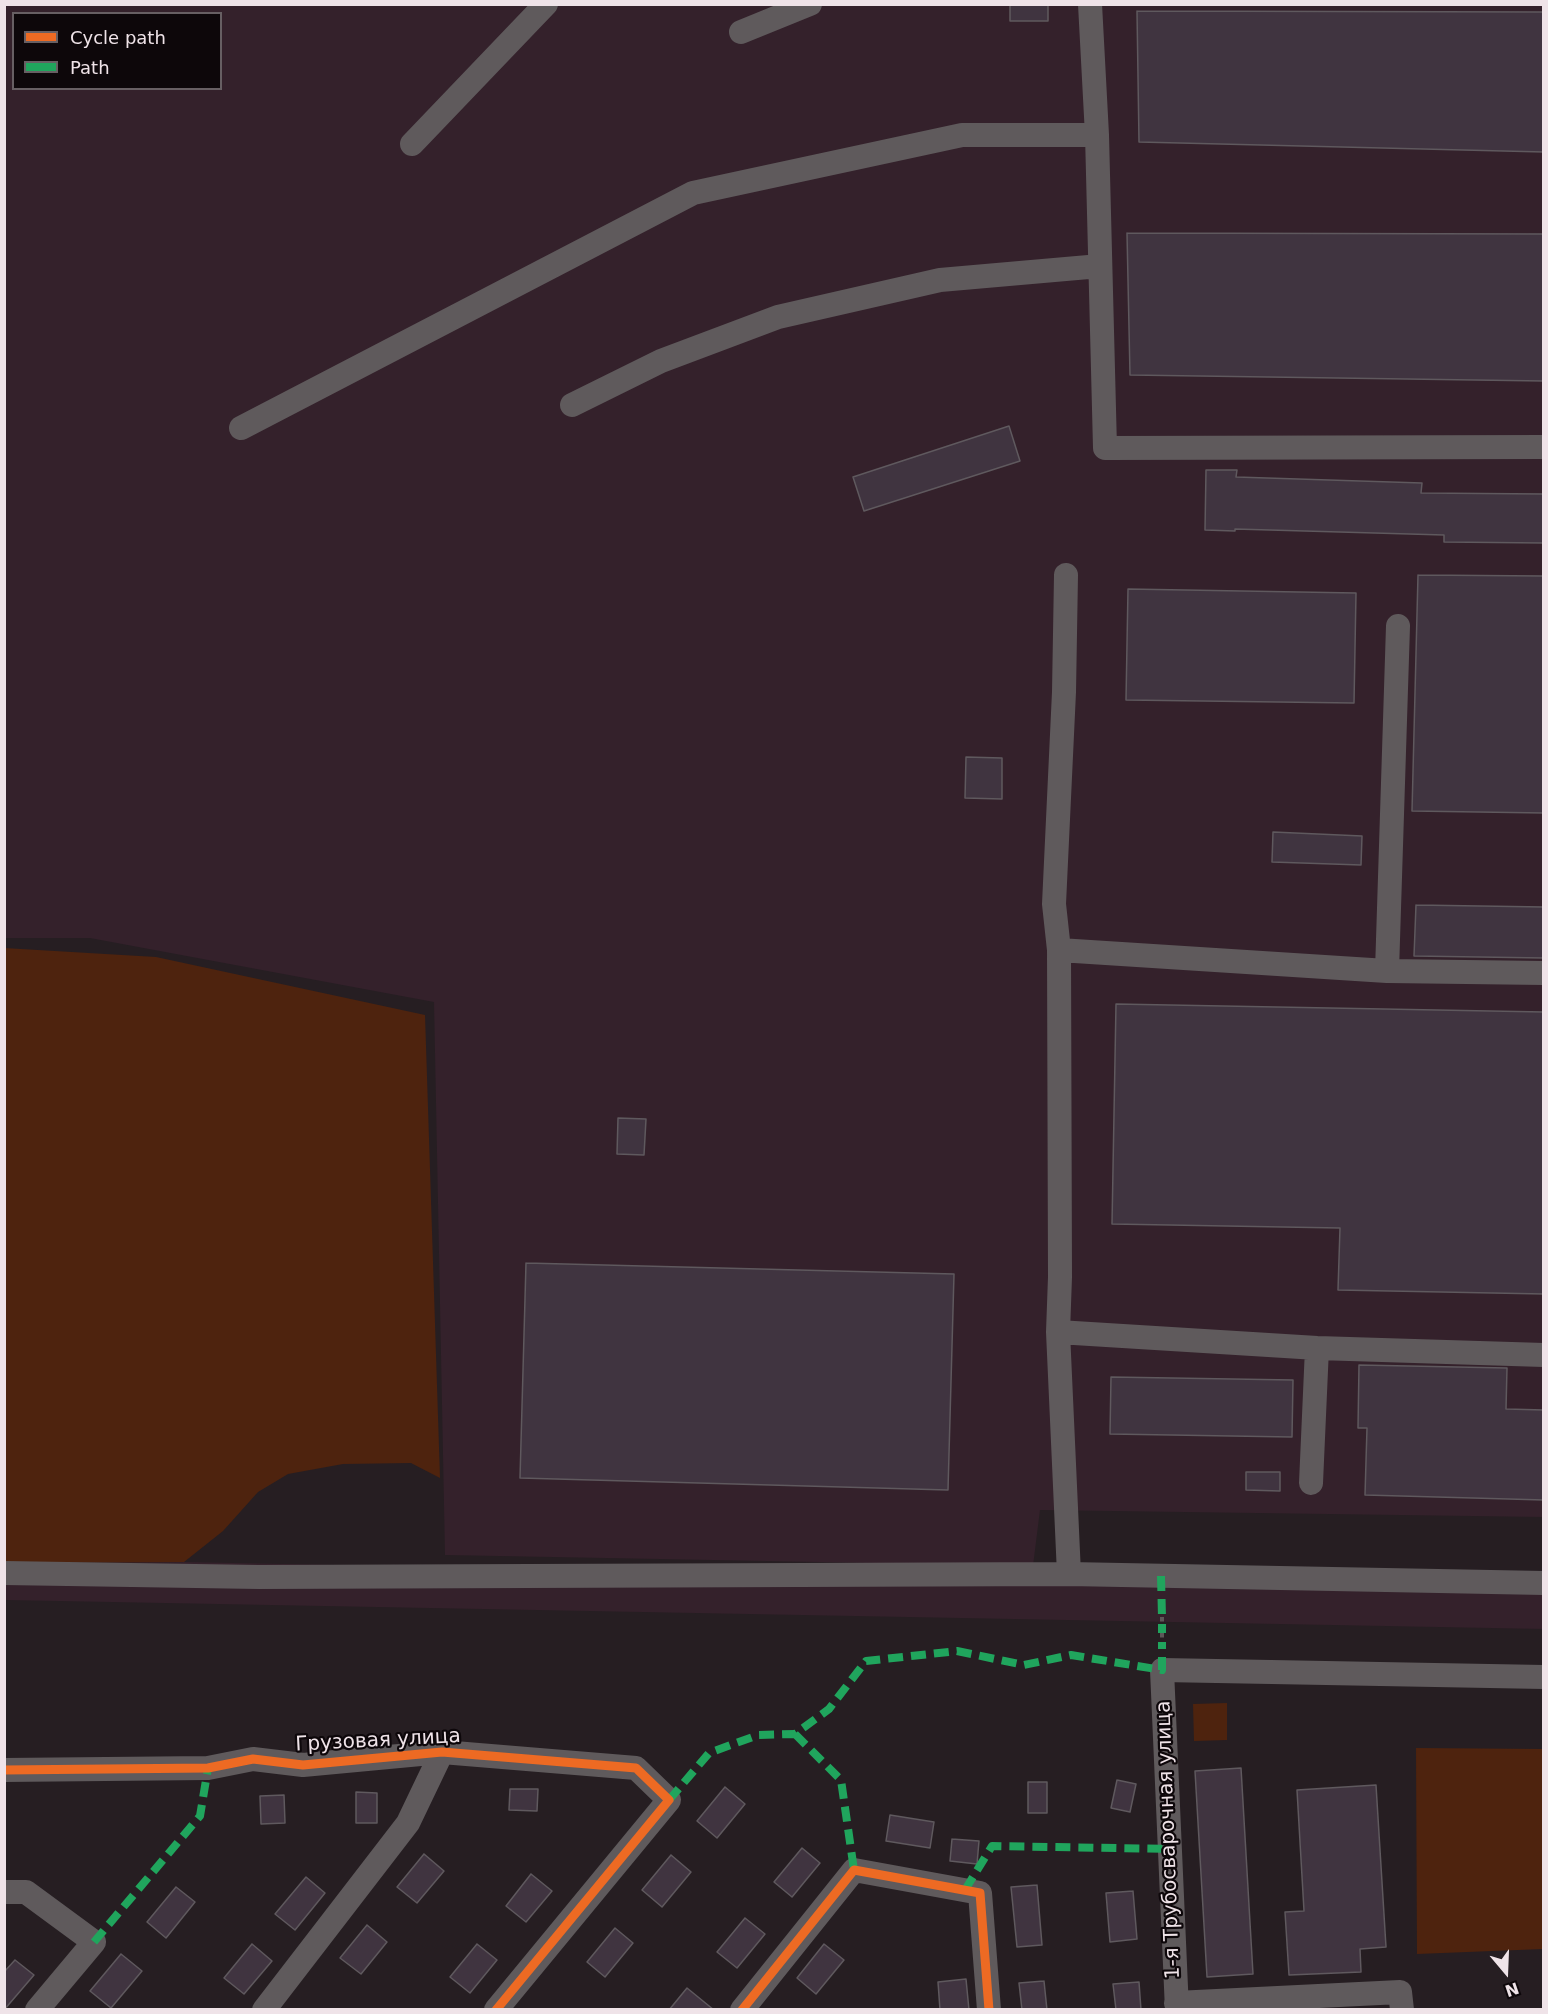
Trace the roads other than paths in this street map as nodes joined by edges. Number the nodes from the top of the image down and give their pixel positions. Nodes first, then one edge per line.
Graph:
1 (546, 4) edge
2 (810, 4) edge
3 (1090, 4) edge
4 (741, 32) dead end
5 (1097, 135) junction
6 (412, 144) dead end
7 (1100, 266) junction
8 (572, 405) dead end
9 (242, 428) dead end
10 (1544, 447) edge
11 (1066, 575) dead end
12 (1398, 626) dead end
13 (1059, 950) junction
14 (1387, 971) junction
15 (1544, 974) edge
16 (1058, 1332) junction
17 (1317, 1348) junction
18 (1544, 1356) edge
19 (1311, 1483) dead end
20 (4, 1573) edge
21 (1069, 1574) junction
22 (1544, 1583) edge
23 (1544, 1677) edge
24 (442, 1752) junction
25 (4, 1770) edge
26 (4, 1892) edge
27 (1176, 2006) edge
28 (36, 2010) edge
29 (264, 2010) edge
30 (496, 2010) edge
31 (742, 2010) edge
32 (989, 2010) edge
33 (1402, 2010) edge

1 - 6 street
2 - 4 street
3 - 5 street
5 - 7 street
5 - 9 street
7 - 8 street
7 - 10 street
11 - 13 street
12 - 14 street
13 - 14 street
13 - 16 street
14 - 15 street
16 - 17 street
16 - 21 street
17 - 18 street
17 - 19 street
20 - 21 street
21 - 22 street
23 - 27 street, 1-я Трубосварочная улица
24 - 25 street, Грузовая улица
24 - 29 street
24 - 30 street, Грузовая улица
26 - 28 street
27 - 33 street
31 - 32 street

